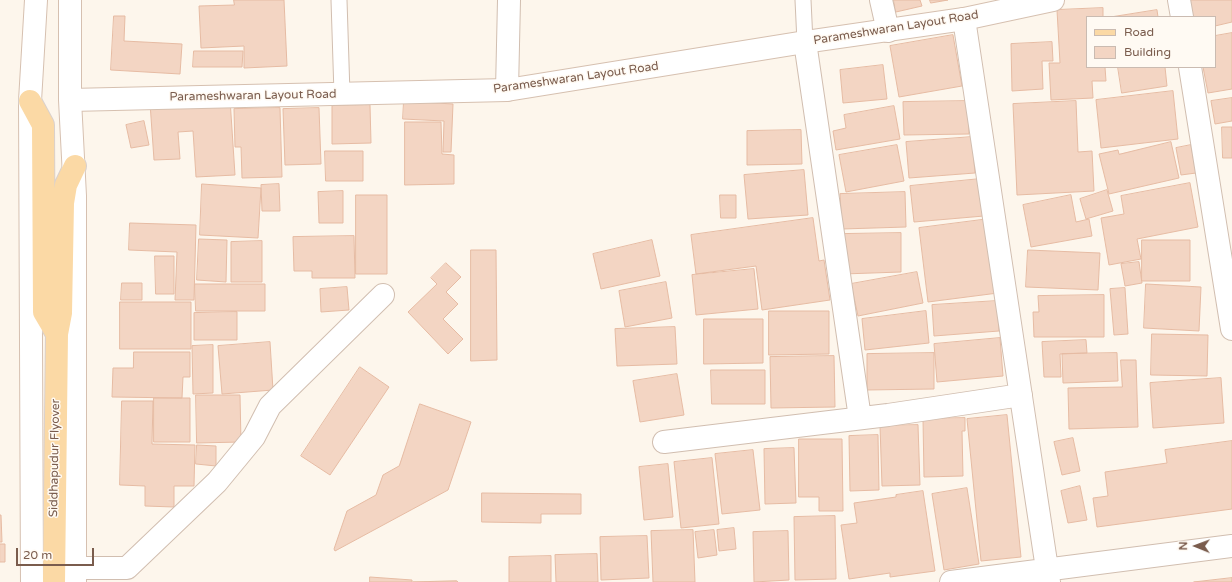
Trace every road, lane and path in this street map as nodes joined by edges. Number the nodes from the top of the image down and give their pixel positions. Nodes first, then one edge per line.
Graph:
1 (36, 0) edge
2 (70, 0) edge
3 (339, 0) edge
4 (509, 0) edge
5 (803, 0) edge
6 (881, 0) edge
7 (1053, 0) edge
8 (1179, 0) edge
9 (1182, 16) edge
10 (964, 19) junction
11 (888, 30) junction
12 (805, 42) junction
13 (1190, 68) edge
14 (508, 90) junction
15 (342, 94) junction
16 (70, 100) junction
17 (30, 101) junction
18 (75, 166) junction
19 (53, 237) junction
20 (384, 295) dead end
21 (1232, 329) edge
22 (1021, 395) junction
23 (860, 418) junction
24 (664, 442) dead end
25 (1232, 546) edge
26 (75, 575) edge
27 (1048, 576) edge
28 (32, 582) edge
29 (54, 582) edge
30 (951, 582) edge

1 - 17 street
2 - 16 street
3 - 15 lane
4 - 14 street
5 - 12 lane
6 - 11 street
7 - 10 street, Parameshwaran Layout Road
8 - 9 street
10 - 11 street, Parameshwaran Layout Road
10 - 22 street
11 - 12 street, Parameshwaran Layout Road
12 - 14 street, Parameshwaran Layout Road
12 - 23 street
13 - 21 street
14 - 15 street, Parameshwaran Layout Road
15 - 16 street, Parameshwaran Layout Road
16 - 18 street
17 - 19 main road, Siddhapudur Flyover
17 - 28 street
18 - 19 main road, Siddhapudur Flyover
18 - 26 street
19 - 29 main road, Siddhapudur Flyover
20 - 26 street
22 - 23 street
22 - 27 street
23 - 24 street
25 - 27 street
27 - 30 street

